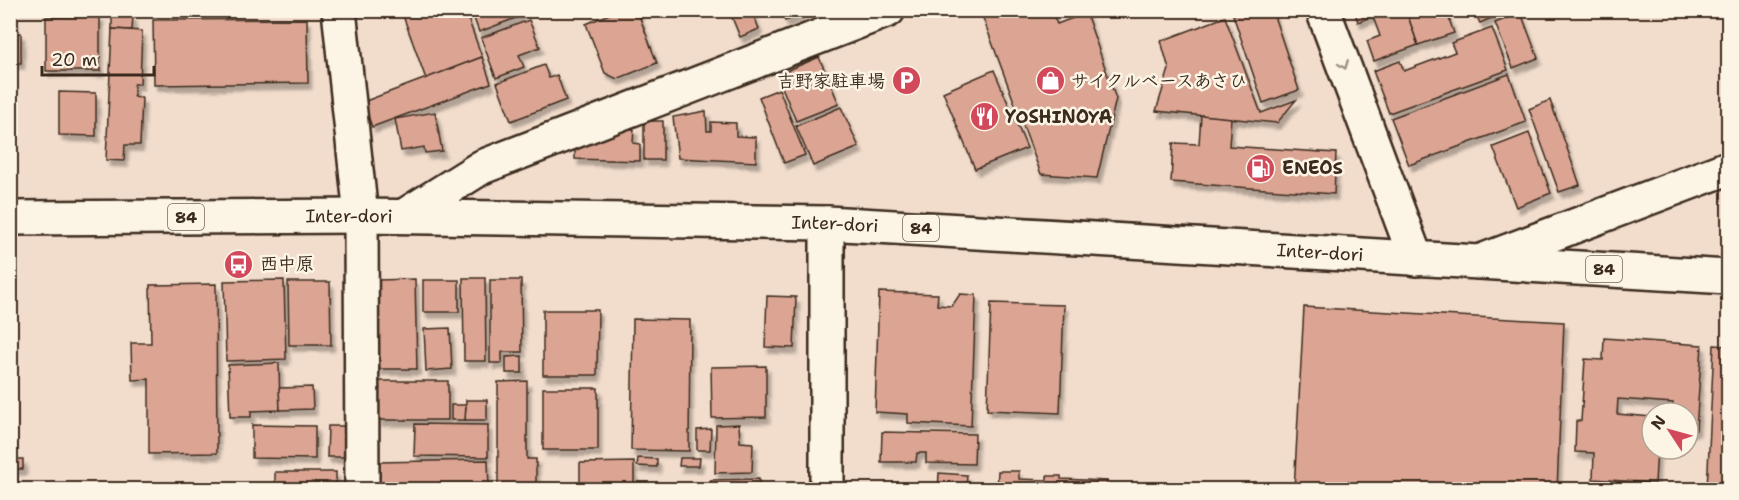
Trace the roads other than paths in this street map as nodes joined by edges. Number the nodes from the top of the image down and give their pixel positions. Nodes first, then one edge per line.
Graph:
1 (339, 10) edge
2 (888, 10) edge
3 (1323, 10) edge
4 (1728, 168) edge
5 (361, 216) junction
6 (404, 216) junction
7 (10, 218) edge
8 (827, 223) junction
9 (1416, 259) junction
10 (1479, 262) junction
11 (1728, 277) edge
12 (362, 489) edge
13 (827, 489) edge

1 - 5 street
2 - 6 street
3 -> 9 street
4 - 10 street
5 - 6 street, Inter-dori / 84
5 - 7 street, Inter-dori / 84
5 - 12 street
6 - 8 street, Inter-dori / 84
8 - 9 street, Inter-dori / 84
8 - 13 street
9 - 10 street, Inter-dori / 84
10 - 11 street, Inter-dori / 84

